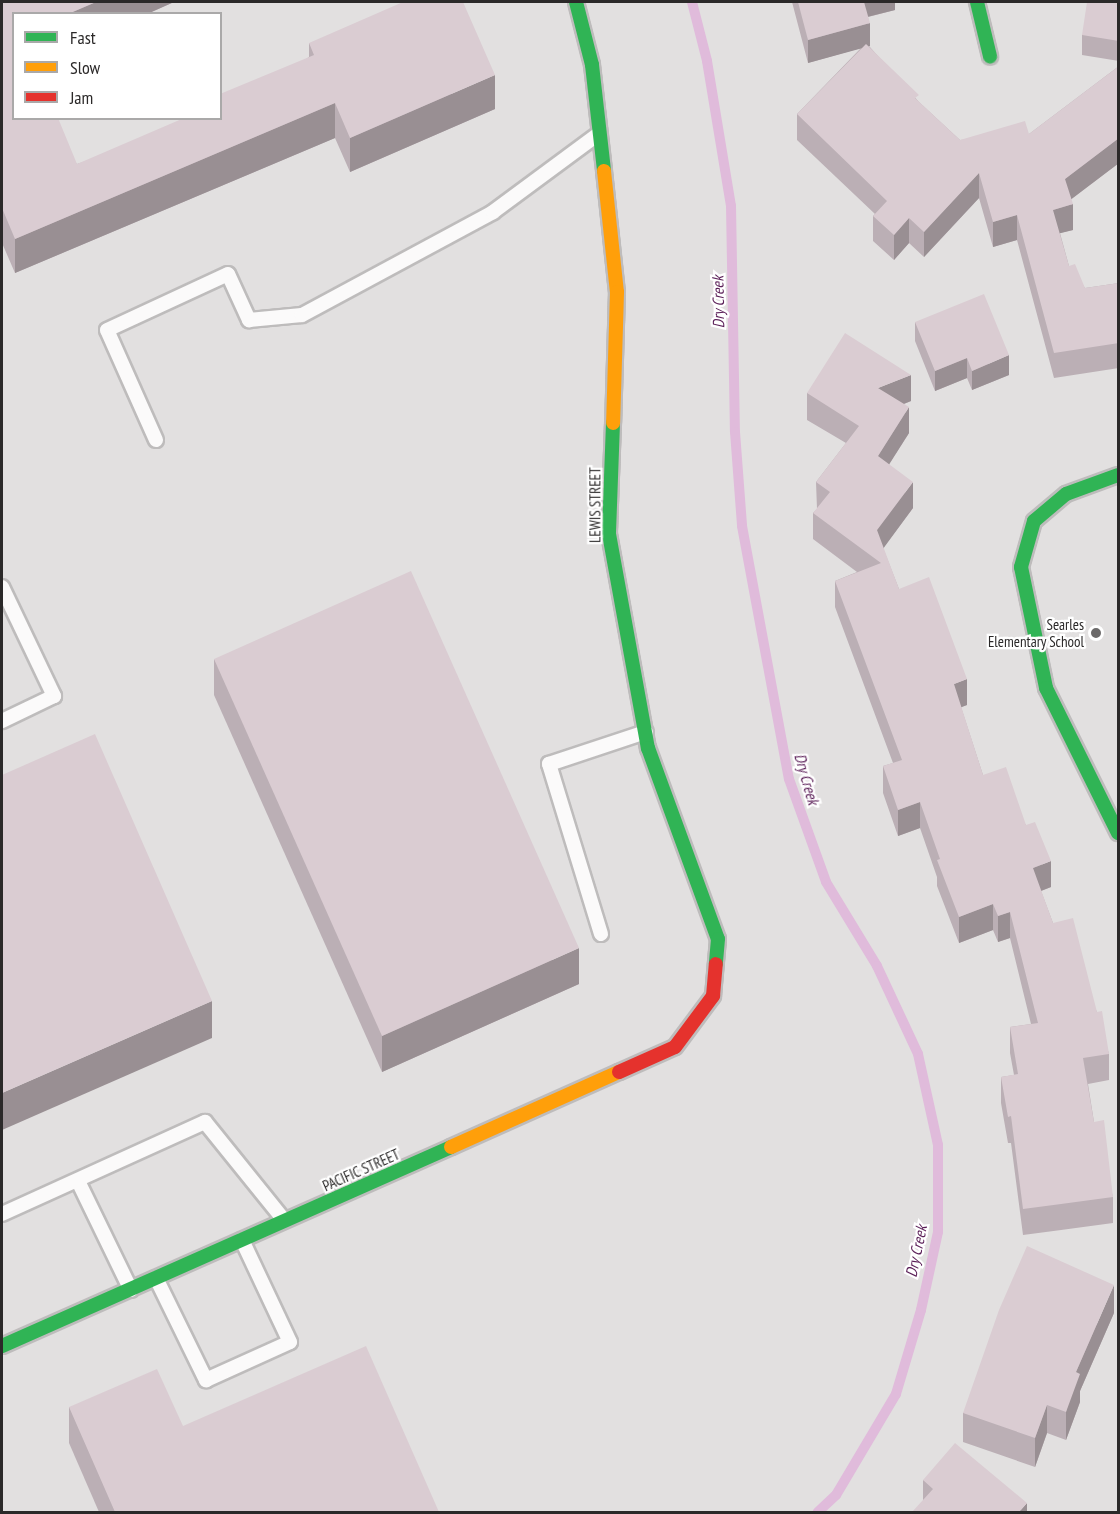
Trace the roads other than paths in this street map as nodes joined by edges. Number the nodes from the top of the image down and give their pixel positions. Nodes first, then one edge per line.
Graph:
1 (576, 2) edge
2 (977, 2) edge
3 (990, 56) dead end
4 (599, 134) junction
5 (156, 440) dead end
6 (1119, 475) edge
7 (2, 587) edge
8 (2, 721) edge
9 (646, 732) junction
10 (1119, 832) edge
11 (601, 934) dead end
12 (713, 996) joint
13 (78, 1181) junction
14 (2, 1214) edge
15 (285, 1221) junction
16 (242, 1240) junction
17 (156, 1278) junction
18 (131, 1290) junction
19 (2, 1346) edge

1 - 4 street, LEWIS STREET
2 - 3 street
4 - 5 lane
4 - 9 street, LEWIS STREET
6 - 10 street
7 - 8 lane
9 - 11 lane
9 - 12 street, LEWIS STREET
12 - 15 street, PACIFIC STREET
13 - 14 lane
13 - 15 lane
13 - 18 lane
15 - 16 street, PACIFIC STREET
16 - 17 street, PACIFIC STREET
16 - 17 lane
17 - 18 street, PACIFIC STREET
18 - 19 street, PACIFIC STREET

